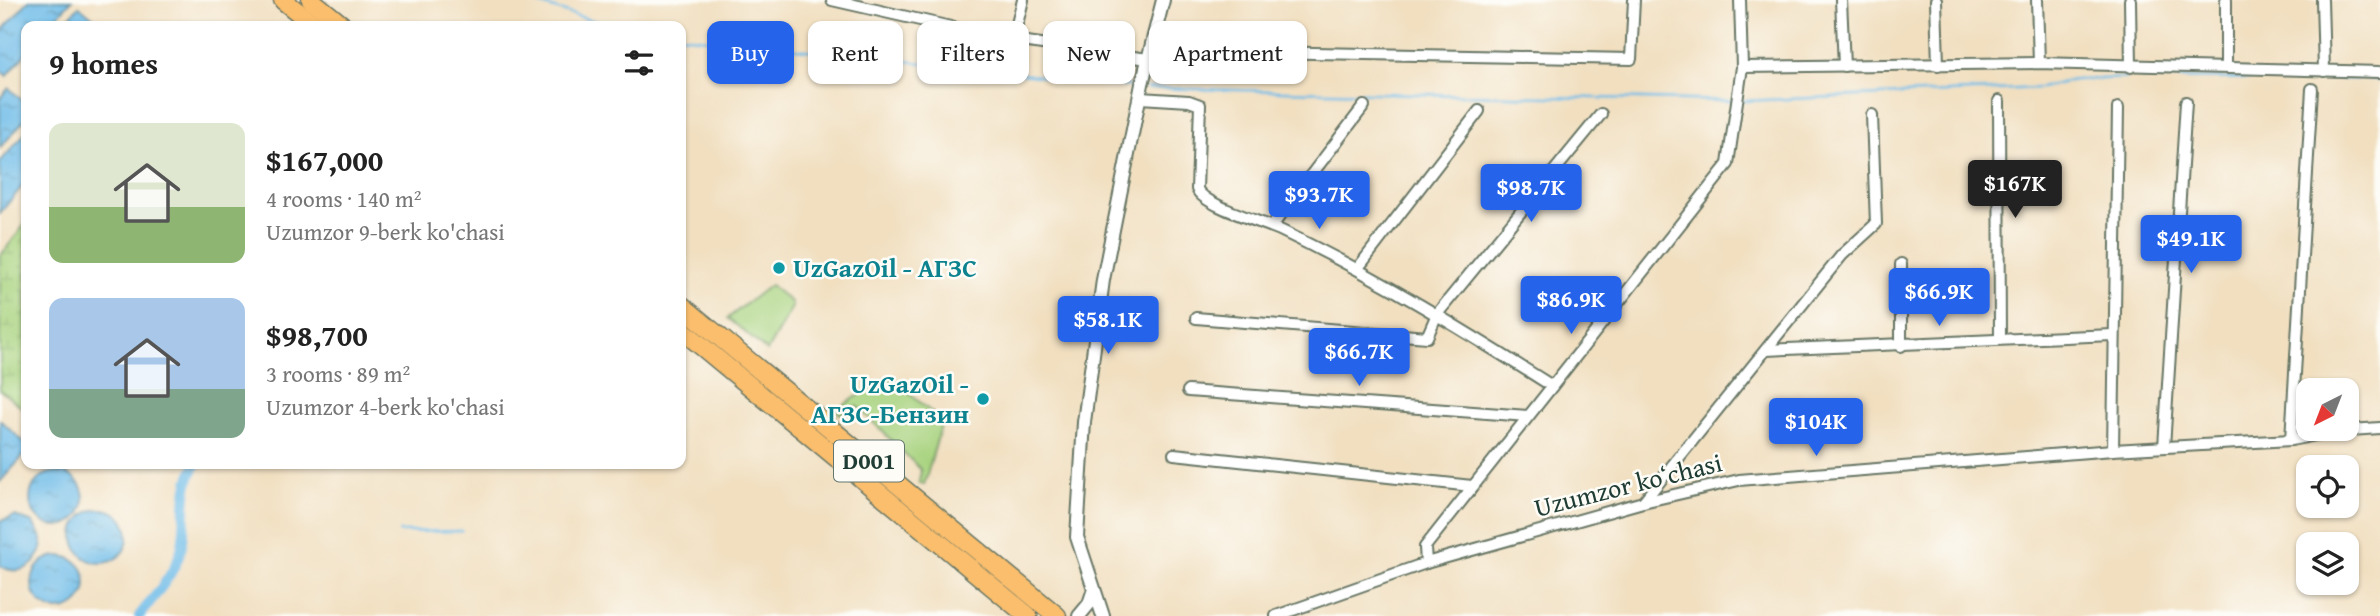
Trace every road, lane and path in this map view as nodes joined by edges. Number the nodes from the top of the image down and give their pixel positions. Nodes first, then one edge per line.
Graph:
1 (283, 0) edge
2 (311, 0) edge
3 (832, 0) edge
4 (1023, 0) edge
5 (1163, 0) edge
6 (1634, 0) edge
7 (1740, 0) edge
8 (1842, 0) edge
9 (1937, 0) edge
10 (2037, 0) edge
11 (2130, 0) edge
12 (2226, 0) edge
13 (2322, 0) edge
14 (871, 5) edge
15 (309, 21) edge
16 (337, 21) edge
17 (936, 21) edge
18 (1018, 21) edge
19 (1158, 21) edge
20 (1029, 42) edge
21 (1149, 54) joint
22 (1307, 56) edge
23 (2039, 63) junction
24 (1938, 65) junction
25 (2226, 65) junction
26 (1844, 66) junction
27 (1742, 67) junction
28 (2131, 67) junction
29 (2323, 71) junction
30 (2380, 72) edge
31 (2312, 89) dead end
32 (1140, 98) junction
33 (1999, 101) dead end
34 (2186, 102) dead end
35 (1364, 106) dead end
36 (2118, 108) dead end
37 (1479, 111) dead end
38 (1601, 114) dead end
39 (1872, 115) dead end
40 (1272, 226) junction
41 (1901, 264) dead end
42 (1358, 268) junction
43 (686, 310) edge
44 (1437, 314) junction
45 (1196, 317) dead end
46 (686, 333) edge
47 (2113, 335) junction
48 (2000, 339) junction
49 (1901, 346) junction
50 (1766, 350) junction
51 (1552, 386) junction
52 (1188, 391) dead end
53 (1528, 416) junction
54 (2380, 428) edge
55 (2291, 440) junction
56 (2164, 447) junction
57 (841, 449) junction
58 (2112, 450) junction
59 (1174, 454) dead end
60 (1472, 486) junction
61 (1643, 502) junction
62 (1426, 564) junction
63 (1093, 592) junction
64 (1028, 616) edge
65 (1057, 616) edge
66 (1079, 616) edge
67 (1103, 616) edge
68 (1276, 616) edge

1 - 15 highway
2 - 16 highway
3 - 14 street
4 - 18 street
5 - 19 street
6 - 22 street
7 - 27 street
8 - 26 street
9 - 24 street
10 - 23 street
11 - 28 street
12 - 25 street
13 - 29 street
14 - 17 street
20 - 21 street
21 - 32 street
23 - 24 street
23 - 28 street
24 - 26 street
25 - 28 street
25 - 29 street
26 - 27 street
27 - 51 street
29 - 30 street
31 - 55 street
32 - 40 street
32 - 63 street
33 - 48 street
34 - 56 street
35 - 40 street
36 - 47 street
37 - 42 street
38 - 44 street
39 - 50 street
40 - 42 street
41 - 49 street
42 - 44 street
43 - 57 highway, D001
44 - 45 street
44 - 51 street
46 - 57 highway, D001
47 - 48 street
47 - 58 street
48 - 49 street
49 - 50 street
50 - 61 street
51 - 53 street
52 - 53 street
53 - 60 street
54 - 55 street, Uzumzor koʻchasi
55 - 56 street, Uzumzor koʻchasi
56 - 58 street, Uzumzor koʻchasi
57 - 64 highway, D001
57 - 65 highway, D001
58 - 61 street, Uzumzor koʻchasi
59 - 60 street
60 - 62 street
61 - 62 street, Uzumzor koʻchasi
62 - 68 street, Uzumzor koʻchasi
63 - 66 street
63 - 67 street

